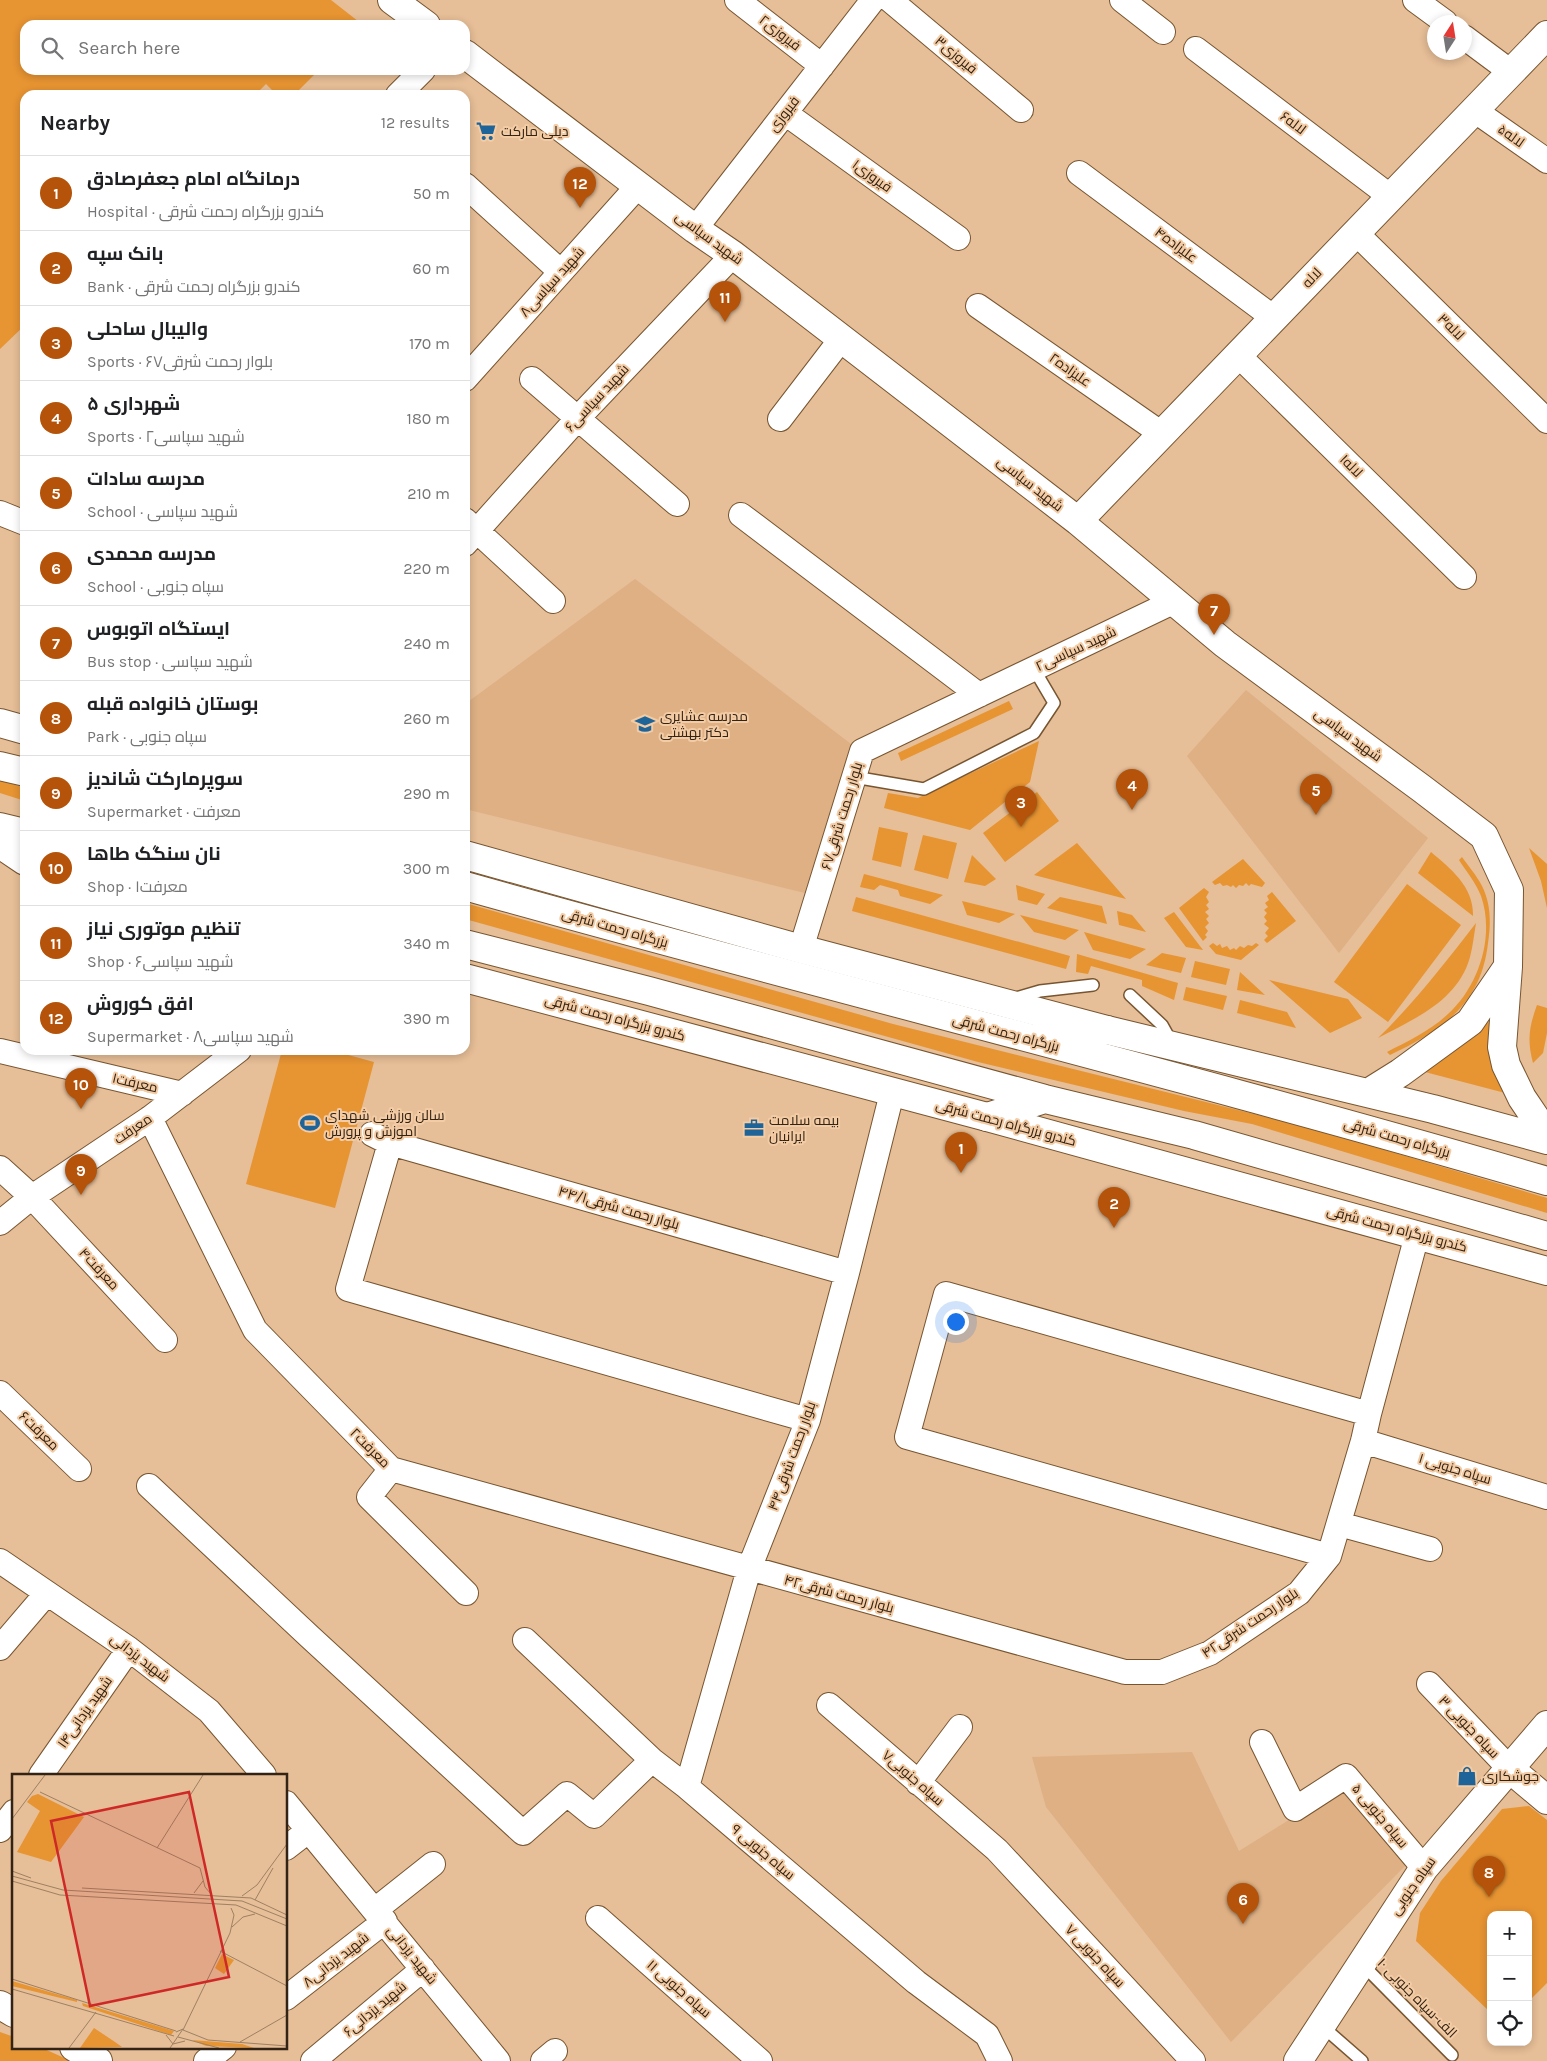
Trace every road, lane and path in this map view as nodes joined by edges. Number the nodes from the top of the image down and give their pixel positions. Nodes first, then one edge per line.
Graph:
1 (392, 0) edge
2 (737, 0) edge
3 (873, 0) edge
4 (890, 0) edge
5 (1122, 0) edge
6 (1415, 0) edge
7 (1435, 15) edge
8 (419, 20) edge
9 (1163, 32) dead end
10 (1547, 35) edge
11 (1472, 43) edge
12 (1196, 49) dead end
13 (470, 58) edge
14 (822, 66) junction
15 (1511, 72) junction
16 (418, 75) edge
17 (403, 90) edge
18 (1021, 110) dead end
19 (1474, 110) junction
20 (785, 114) junction
21 (1547, 161) edge
22 (1079, 173) dead end
23 (638, 186) junction
24 (470, 190) edge
25 (1390, 197) junction
26 (696, 229) junction
27 (1356, 233) junction
28 (958, 238) dead end
29 (733, 255) junction
30 (561, 272) junction
31 (978, 306) dead end
32 (1274, 318) junction
33 (842, 338) junction
34 (1238, 355) junction
35 (470, 372) edge
36 (532, 379) dead end
37 (578, 418) junction
38 (780, 419) dead end
39 (1547, 421) edge
40 (1162, 434) junction
41 (677, 504) dead end
42 (0, 513) edge
43 (741, 515) dead end
44 (1078, 521) junction
45 (20, 522) edge
46 (470, 530) edge
47 (470, 532) edge
48 (1464, 577) dead end
49 (553, 601) dead end
50 (1173, 602) junction
51 (1034, 668) junction
52 (979, 695) junction
53 (0, 723) edge
54 (20, 729) edge
55 (0, 766) edge
56 (20, 771) edge
57 (854, 777) junction
58 (0, 827) edge
59 (20, 832) edge
60 (0, 844) edge
61 (470, 856) edge
62 (20, 858) edge
63 (0, 861) edge
64 (20, 865) edge
65 (470, 887) edge
66 (470, 945) edge
67 (800, 949) junction
68 (1508, 967) junction
69 (470, 979) edge
70 (1093, 985) dead end
71 (1130, 995) dead end
72 (1006, 1002) junction
73 (1108, 1030) junction
74 (1026, 1038) junction
75 (1174, 1047) junction
76 (0, 1051) edge
77 (233, 1055) edge
78 (892, 1093) junction
79 (1368, 1093) junction
80 (182, 1094) junction
81 (1045, 1099) junction
82 (987, 1117) junction
83 (150, 1118) junction
84 (1547, 1135) edge
85 (1547, 1140) edge
86 (0, 1168) edge
87 (1547, 1181) edge
88 (32, 1197) junction
89 (0, 1223) edge
90 (1417, 1235) junction
91 (1547, 1236) edge
92 (1547, 1271) edge
93 (847, 1273) junction
94 (165, 1340) dead end
95 (0, 1393) edge
96 (1369, 1414) junction
97 (808, 1420) junction
98 (1363, 1442) junction
99 (79, 1469) dead end
100 (390, 1470) junction
101 (148, 1486) dead end
102 (1547, 1496) edge
103 (1339, 1524) junction
104 (1430, 1549) dead end
105 (1329, 1556) junction
106 (0, 1561) edge
107 (749, 1569) junction
108 (47, 1593) junction
109 (466, 1593) dead end
110 (525, 1640) dead end
111 (0, 1648) edge
112 (129, 1649) junction
113 (1429, 1684) dead end
114 (829, 1705) dead end
115 (1547, 1725) edge
116 (960, 1727) dead end
117 (1262, 1742) dead end
118 (652, 1760) junction
119 (1510, 1769) junction
120 (255, 1772) edge
121 (42, 1774) edge
122 (918, 1783) junction
123 (687, 1787) junction
124 (1547, 1800) edge
125 (288, 1806) edge
126 (12, 1815) edge
127 (0, 1830) edge
128 (308, 1831) junction
129 (288, 1846) edge
130 (997, 1850) joint
131 (434, 1864) dead end
132 (1424, 1868) junction
133 (380, 1916) junction
134 (598, 1918) dead end
135 (1361, 1963) junction
136 (423, 1969) junction
137 (288, 1997) edge
138 (0, 2006) edge
139 (12, 2012) edge
140 (1321, 2025) junction
141 (76, 2048) edge
142 (223, 2048) edge
143 (320, 2055) edge
144 (1452, 2055) dead end
145 (996, 2060) edge
146 (98, 2061) edge
147 (206, 2061) edge
148 (498, 2061) edge
149 (760, 2061) edge
150 (1194, 2061) edge
151 (1298, 2061) edge
152 (1362, 2061) edge

1 - 8 main road
2 - 14 street, فیروزی۲
3 - 14 street, فیروزی
4 - 18 street, فیروزی۳
5 - 9 street
6 - 7 street
10 - 15 main road, لاله
11 - 15 street
12 - 25 street, ۶لاله
13 - 23 main road, شهید سپاسی
14 - 20 street, فیروزی
15 - 19 main road, لاله
16 - 17 street
19 - 21 street, لاله۵
19 - 25 main road, لاله
20 - 26 street, فیروزی
20 - 28 street, فیروزی۱
22 - 32 street, علیزاده۴
23 - 26 main road, شهید سپاسی
23 - 30 street, شهید سپاسی۸
24 - 30 street
25 - 27 main road, لاله
26 - 29 main road, شهید سپاسی
27 - 32 main road, لاله
27 - 39 street, ۳لاله
29 - 33 main road, شهید سپاسی
29 - 37 street, شهید سپاسی۶
30 - 35 street, شهید سپاسی۸
31 - 40 street, علیزاده۲
32 - 34 main road, لاله
33 - 38 street
33 - 44 main road, شهید سپاسی
34 - 40 main road, لاله
34 - 48 street, ۱لاله
36 - 37 street
37 - 41 street
37 - 46 street, شهید سپاسی۶
40 - 44 main road, لاله
42 - 45 street
43 - 52 street
44 - 50 main road, شهید سپاسی
47 - 49 street
50 - 51 street, شهید سپاسی۲
50 - 68 main road, شهید سپاسی
51 - 52 street, شهید سپاسی۲
51 - 57 lane
52 - 57 street, بلوار رحمت شرقی۶۷
53 - 54 main road
55 - 56 main road
57 - 67 street, بلوار رحمت شرقی۶۷
58 - 59 main road
60 - 62 main road
61 - 67 main road
63 - 64 main road
65 - 74 main road, بزرگراه رحمت شرقی
66 - 81 main road
67 - 72 main road
68 - 79 main road
68 - 84 main road, شهید سپاسی
69 - 78 main road, کندرو بزرگراه رحمت شرقی
70 - 72 lane
71 - 75 lane
72 - 73 main road
73 - 74 main road
73 - 75 main road
74 - 87 main road, بزرگراه رحمت شرقی
75 - 79 main road
76 - 80 street, معرفت۱
77 - 80 street, معرفت
78 - 82 main road, کندرو بزرگراه رحمت شرقی
78 - 93 street, ۴۴بلوار رحمت شرقی
79 - 85 main road
80 - 83 street, معرفت
81 - 82 main road
81 - 91 main road
82 - 90 main road, کندرو بزرگراه رحمت شرقی
83 - 88 street, معرفت
83 - 100 street, معرفت۲
86 - 88 street, معرفت۴
88 - 89 street, معرفت
88 - 94 street, معرفت۴
90 - 92 main road, کندرو بزرگراه رحمت شرقی
90 - 96 street, بلوار رحمت شرقی۴۲
93 - 97 street, ۴۴بلوار رحمت شرقی
93 - 97 street, بلوار رحمت شرقی۴۴/۱
95 - 99 street, معرفت۶
96 - 98 street, بلوار رحمت شرقی۴۲
96 - 105 street
97 - 107 street, ۴۴بلوار رحمت شرقی
98 - 102 street, ۱ سپاه جنوبی
98 - 103 street, بلوار رحمت شرقی۴۲
100 - 107 street, معرفت۲
100 - 109 street
101 - 118 street
103 - 104 street
103 - 105 street, بلوار رحمت شرقی۴۲
105 - 107 street, بلوار رحمت شرقی۴۲
106 - 108 street, شهید یزدانی
107 - 123 street, ۴۴بلوار رحمت شرقی
108 - 111 street
108 - 112 street, شهید یزدانی
110 - 118 street, ۹ سپاه جنوبی
112 - 120 street, شهید یزدانی
112 - 121 street, شهید یزدانی۱۴
113 - 119 street, ۳ سپاه جنوبی
114 - 122 street, سپاه جنوبی۷
115 - 119 main road, سپاه جنوبی
116 - 122 street
117 - 132 street, ۵ سپاه جنوبی
118 - 123 street, ۹ سپاه جنوبی
119 - 124 main road
119 - 132 main road, سپاه جنوبی
122 - 130 street, سپاه جنوبی۷
123 - 145 street, ۹ سپاه جنوبی
125 - 128 street, شهید یزدانی
126 - 127 street
128 - 129 street
128 - 133 street, شهید یزدانی
130 - 150 street, ۷ سپاه جنوبی
131 - 133 street, شهید یزدانی۸
132 - 135 main road, سپاه جنوبی
133 - 136 street, شهید یزدانی
133 - 137 street, شهید یزدانی۸
134 - 149 street, ۱۱ سپاه جنوبی
135 - 140 main road, سپاه جنوبی
135 - 144 lane, ۱۰ الف-سپاه جنوبی
136 - 143 street, شهید یزدانی۶
136 - 148 street, شهید یزدانی
138 - 139 main road
140 - 151 main road, سپاه جنوبی
140 - 152 lane
141 - 146 main road
142 - 147 street

